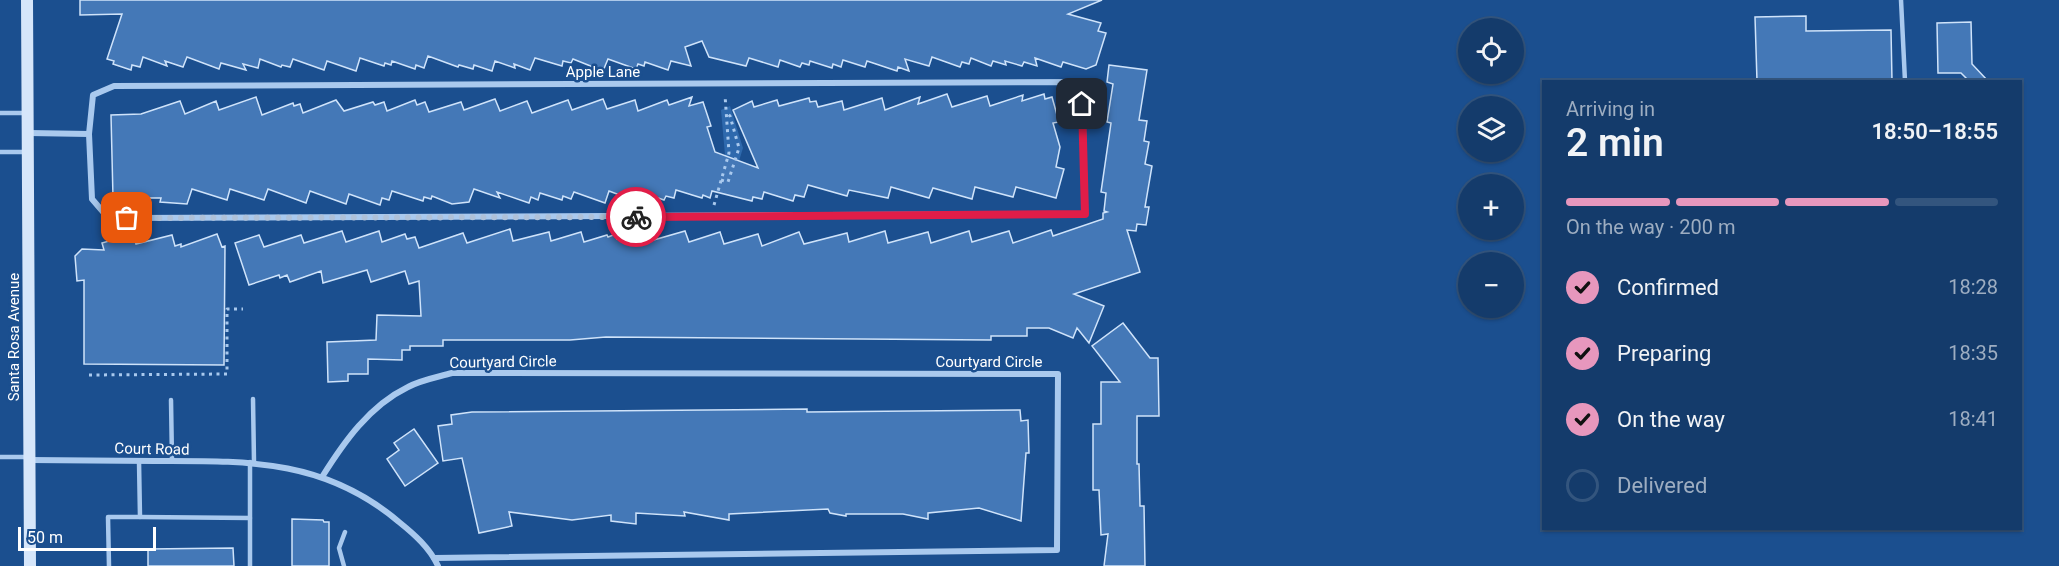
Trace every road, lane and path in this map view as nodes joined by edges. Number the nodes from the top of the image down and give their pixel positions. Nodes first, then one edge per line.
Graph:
1 (27, 0) edge
2 (1901, 0) edge
3 (1905, 80) edge
4 (0, 113) edge
5 (27, 113) junction
6 (29, 133) junction
7 (89, 134) junction
8 (0, 152) edge
9 (28, 153) junction
10 (720, 179) junction
11 (713, 216) junction
12 (243, 309) dead end
13 (89, 375) dead end
14 (253, 399) dead end
15 (171, 400) dead end
16 (0, 457) edge
17 (29, 458) junction
18 (139, 461) junction
19 (172, 461) junction
20 (252, 462) junction
21 (322, 477) junction
22 (140, 517) junction
23 (250, 518) junction
24 (345, 532) dead end
25 (434, 558) junction
26 (30, 566) edge
27 (109, 566) edge
28 (250, 566) edge
29 (344, 566) edge
30 (438, 566) edge

1 - 5 main road, Santa Rosa Avenue
2 - 3 lane
4 - 5 lane
5 - 6 main road, Santa Rosa Avenue
6 - 7 street
6 - 9 main road, Santa Rosa Avenue
7 - 11 street
7 - 11 street, Apple Lane
8 - 9 lane
9 - 17 main road, Santa Rosa Avenue
10 - 10 path
10 - 11 path
12 - 13 path
14 - 20 lane
15 - 19 lane
16 - 17 lane
17 - 18 street, Court Road
17 - 26 main road, Santa Rosa Avenue
18 - 19 street, Court Road
18 - 22 lane
19 - 20 street, Court Road
20 - 21 street, Court Road
20 - 23 lane
21 - 25 street
21 - 25 street, Courtyard Circle
22 - 23 lane
22 - 27 lane
23 - 28 lane
24 - 29 lane
25 - 30 street

